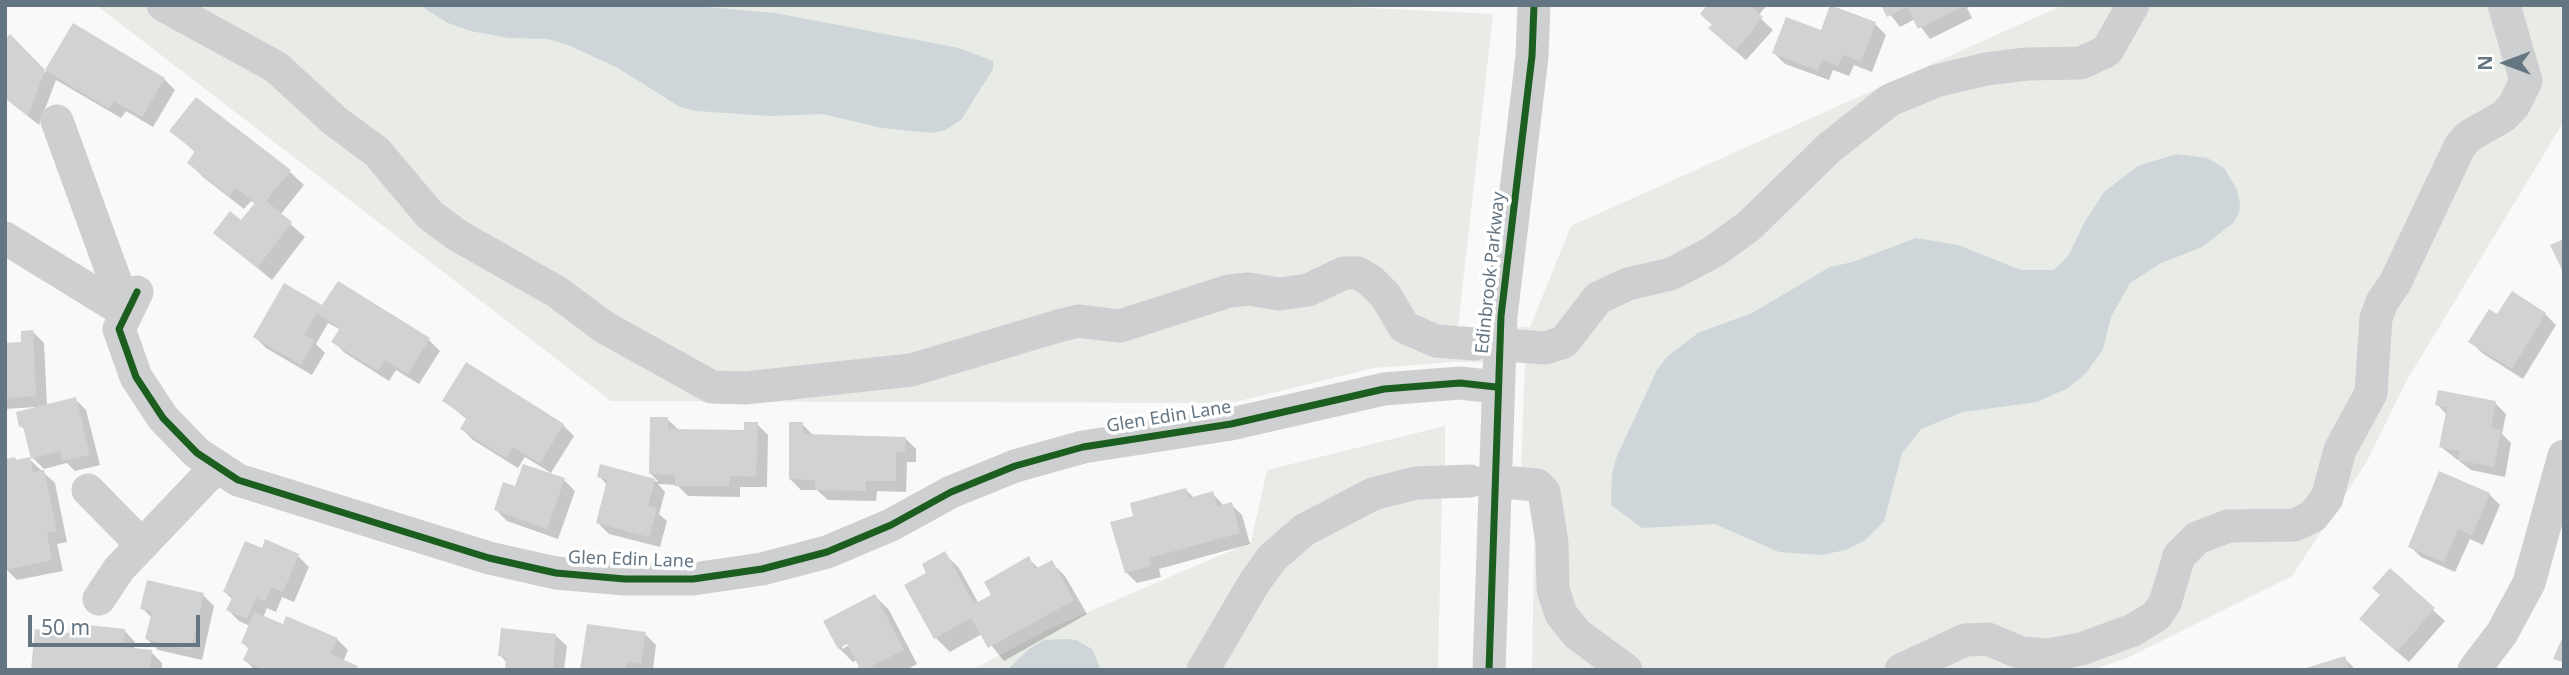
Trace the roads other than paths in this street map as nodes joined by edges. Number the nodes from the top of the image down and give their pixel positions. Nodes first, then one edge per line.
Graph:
1 (163, 5) edge
2 (1534, 5) edge
3 (2133, 5) edge
4 (2504, 5) edge
5 (57, 121) dead end
6 (5, 238) edge
7 (132, 303) junction
8 (1475, 344) dead end
9 (1519, 346) dead end
10 (1496, 387) junction
11 (2564, 456) edge
12 (217, 466) junction
13 (1470, 481) dead end
14 (1514, 483) dead end
15 (88, 490) dead end
16 (142, 545) junction
17 (99, 599) dead end
18 (1203, 670) edge
19 (1489, 670) edge
20 (1626, 670) edge
21 (1901, 670) edge
22 (2474, 670) edge

1 - 8 street
2 - 10 street, Edinbrook Parkway
3 - 9 street
4 - 21 street
5 - 7 street
6 - 7 street
7 - 12 street, Glen Edin Lane
10 - 12 street, Glen Edin Lane
10 - 19 street, Edinbrook Parkway
11 - 22 street
12 - 16 street
13 - 18 street
14 - 20 street
15 - 16 street
16 - 17 street

